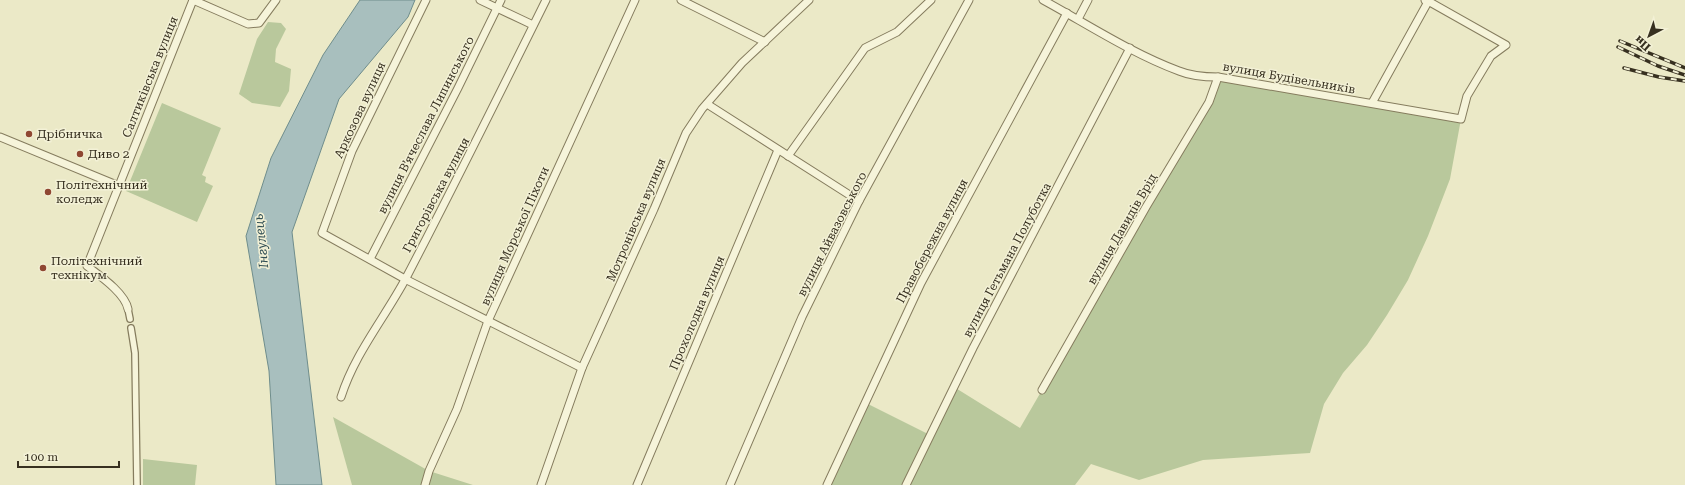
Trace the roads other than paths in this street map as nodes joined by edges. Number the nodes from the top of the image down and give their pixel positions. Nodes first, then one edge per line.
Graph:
1 (193, 0) edge
2 (276, 0) edge
3 (426, 0) edge
4 (480, 0) edge
5 (501, 0) edge
6 (546, 0) edge
7 (635, 0) edge
8 (681, 0) edge
9 (809, 0) edge
10 (931, 0) edge
11 (969, 0) edge
12 (1043, 0) edge
13 (1088, 0) edge
14 (1427, 0) edge
15 (496, 8) junction
16 (1067, 13) junction
17 (1078, 19) junction
18 (532, 25) junction
19 (765, 42) junction
20 (1130, 48) junction
21 (1218, 77) junction
22 (708, 104) junction
23 (1372, 104) junction
24 (0, 137) edge
25 (778, 150) junction
26 (788, 156) junction
27 (119, 186) junction
28 (859, 201) junction
29 (370, 259) junction
30 (405, 279) junction
31 (128, 309) joint
32 (130, 319) dead end
33 (488, 321) junction
34 (131, 328) dead end
35 (582, 368) junction
36 (1042, 390) dead end
37 (341, 397) dead end
38 (137, 485) edge
39 (425, 485) edge
40 (541, 485) edge
41 (637, 485) edge
42 (730, 485) edge
43 (827, 485) edge
44 (906, 485) edge

1 - 2 street
1 - 27 street, Салтиківська вулиця
3 - 29 street, Аркозова вулиця
4 - 15 street
5 - 15 street, вулиця В’ячеслава Липинського
6 - 18 street, Григорівська вулиця
7 - 33 street, вулиця Морської Піхоти
8 - 19 street
9 - 19 street, Мотронівська вулиця
10 - 26 street
11 - 28 street, вулиця Айвазовського
12 - 16 street, вулиця Будівельників
13 - 17 street
14 - 23 street
14 - 23 street, вулиця Будівельників
15 - 18 street
15 - 29 street, вулиця В’ячеслава Липинського
16 - 17 street, вулиця Будівельників
16 - 43 street, Правобережна вулиця
17 - 20 street, вулиця Будівельників
18 - 30 street, Григорівська вулиця
19 - 22 street, Мотронівська вулиця
20 - 21 street, вулиця Будівельників
20 - 44 street, вулиця Гетьмана Полуботка
21 - 23 street, вулиця Будівельників
21 - 36 street, вулиця Давидів Брід
22 - 25 street
22 - 35 street, Мотронівська вулиця
24 - 27 street
25 - 26 street
25 - 41 street, Прохолодна вулиця
26 - 28 street
27 - 31 street, Салтиківська вулиця
28 - 42 street, вулиця Айвазовського
29 - 30 street
30 - 33 street
30 - 37 street, Григорівська вулиця
31 - 32 street
33 - 35 street
33 - 39 street, вулиця Морської Піхоти
34 - 38 street
35 - 40 street, Мотронівська вулиця

